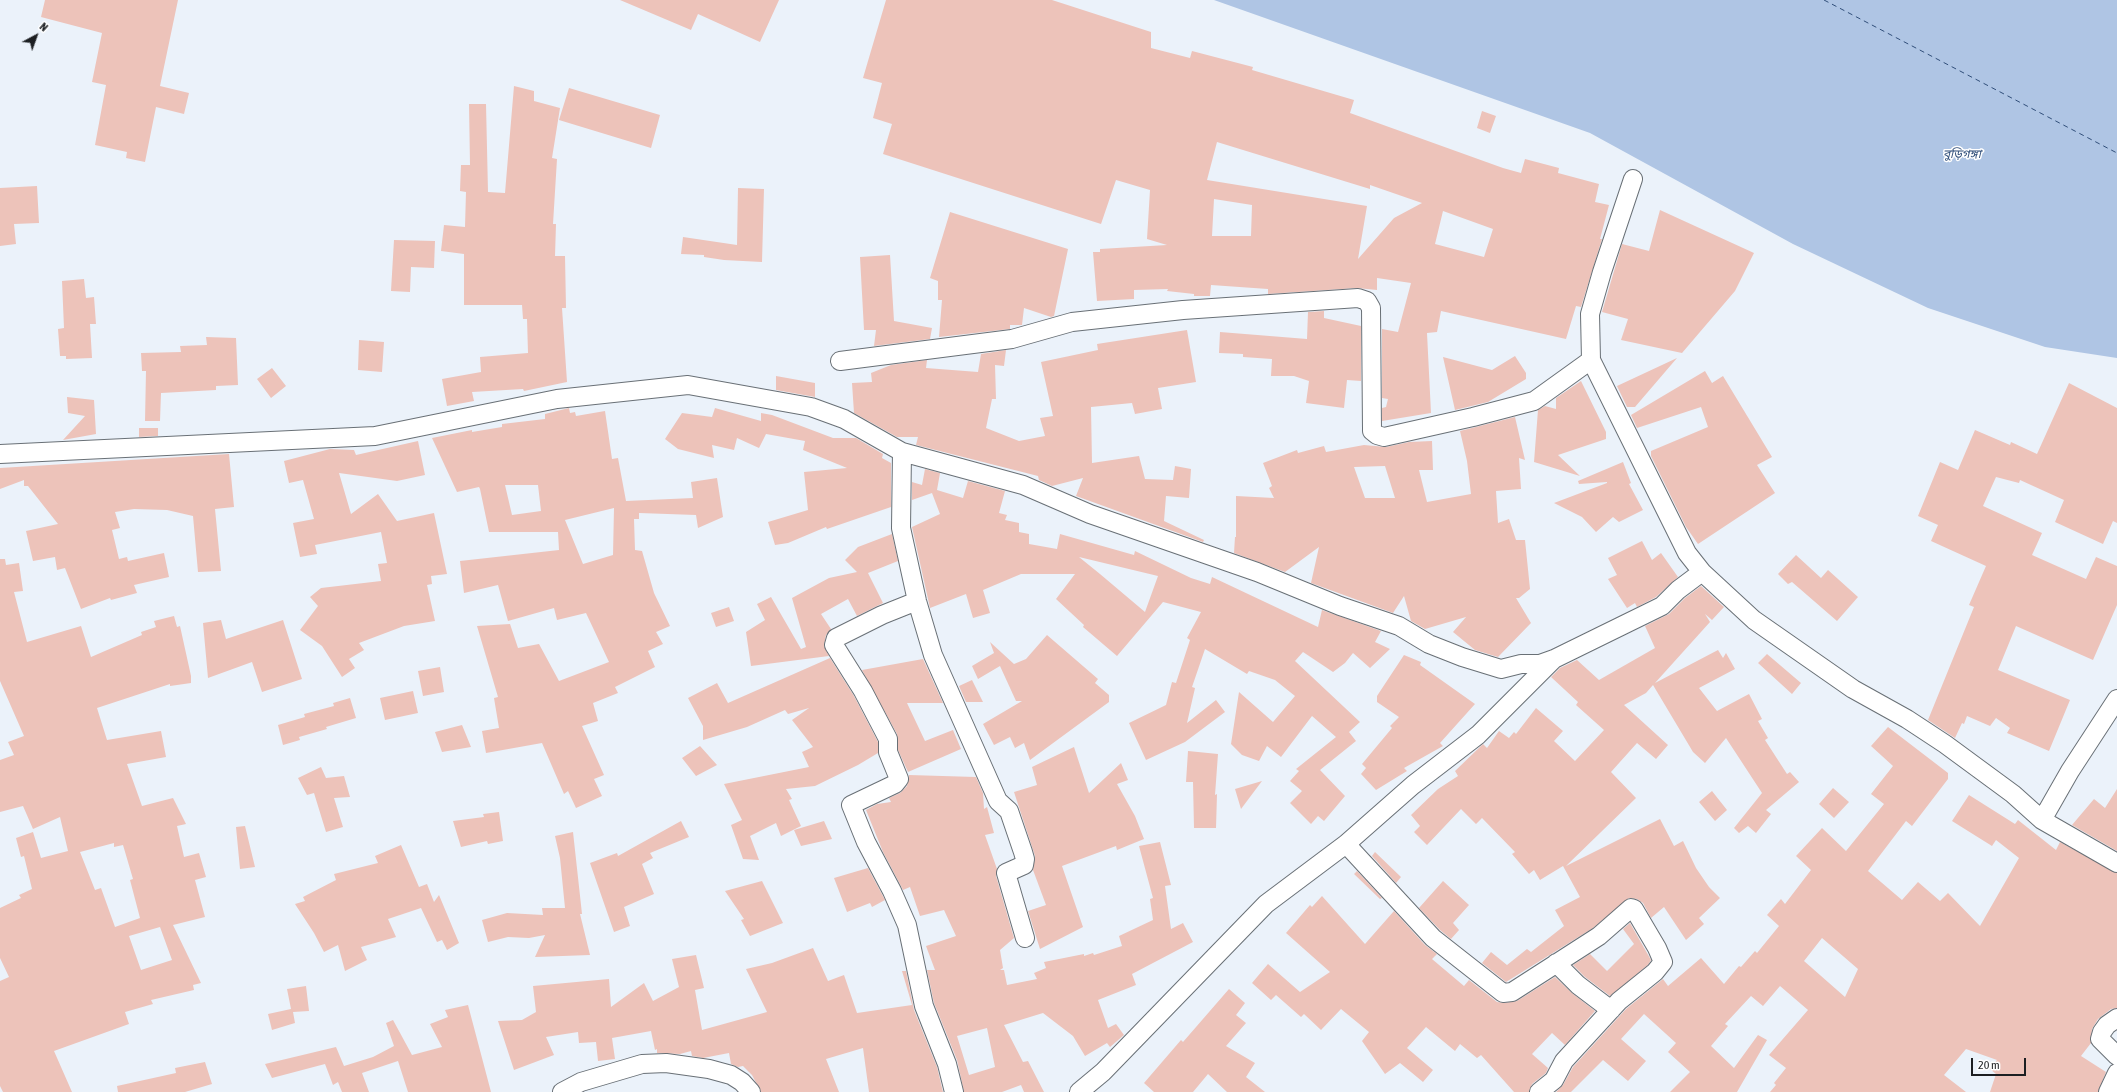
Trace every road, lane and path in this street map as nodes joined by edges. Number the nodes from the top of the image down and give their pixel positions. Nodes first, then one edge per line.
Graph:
1 (1633, 179) dead end
2 (1592, 360) junction
3 (840, 361) dead end
4 (902, 452) junction
5 (0, 454) edge
6 (1702, 572) junction
7 (917, 601) junction
8 (1554, 659) junction
9 (2117, 699) edge
10 (2042, 820) junction
11 (1346, 844) junction
12 (2117, 863) edge
13 (1025, 938) dead end
14 (1556, 963) junction
15 (1611, 1010) junction
16 (2117, 1018) edge
17 (2117, 1056) edge
18 (2117, 1073) edge
19 (562, 1092) edge
20 (751, 1092) edge
21 (954, 1092) edge
22 (1079, 1092) edge
23 (1539, 1092) edge
24 (2108, 1092) edge

1 - 2 street
2 - 3 street
2 - 6 street
4 - 5 street
4 - 7 street
4 - 8 street
6 - 8 street
6 - 10 street
7 - 13 street
7 - 21 street
8 - 11 street
9 - 10 street
10 - 12 street
11 - 14 street
11 - 22 street
14 - 15 street
14 - 15 street
15 - 23 street
16 - 17 street
18 - 24 street
19 - 20 street

